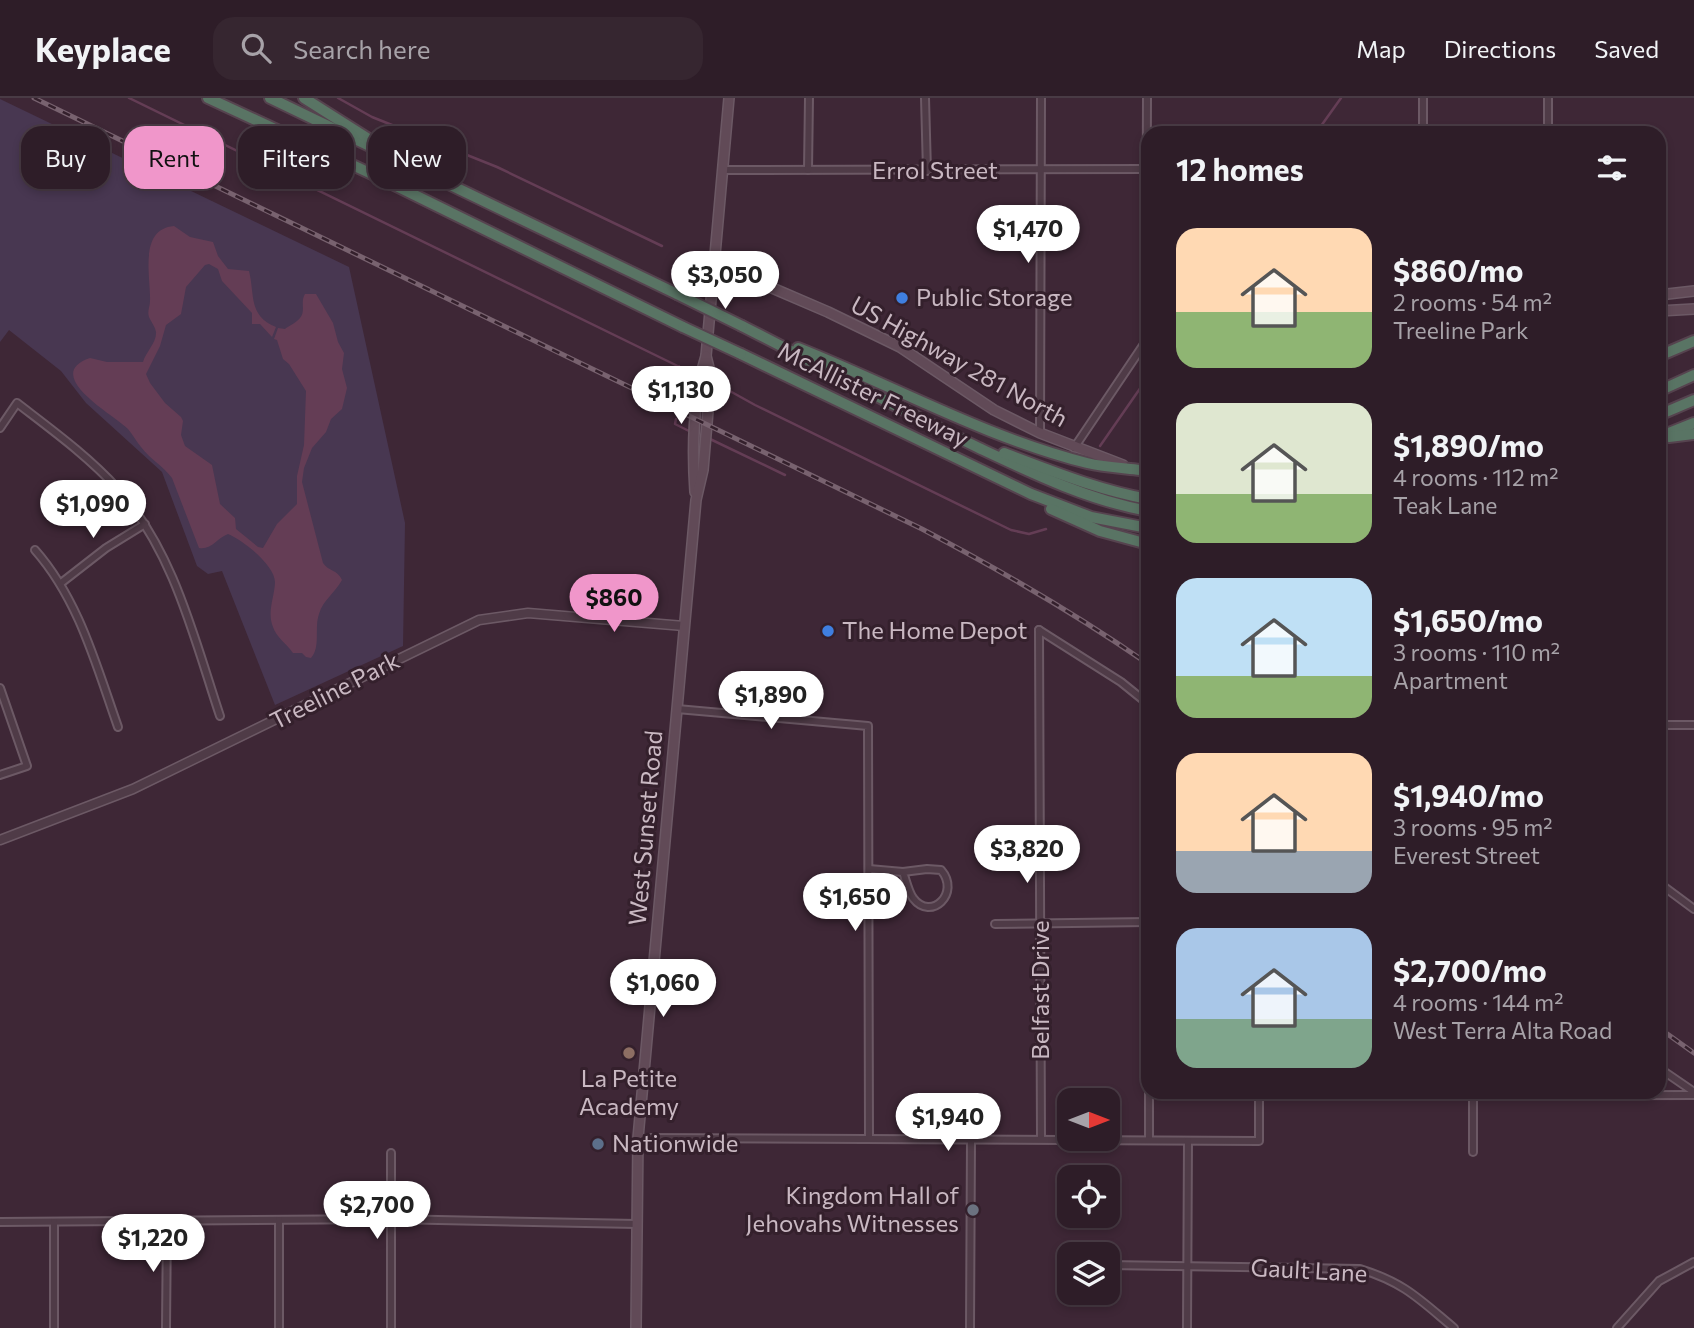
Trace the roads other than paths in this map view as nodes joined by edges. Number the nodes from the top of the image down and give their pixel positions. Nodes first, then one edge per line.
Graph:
1 (208, 98) edge
2 (270, 98) edge
3 (304, 98) edge
4 (729, 98) edge
5 (809, 98) edge
6 (925, 98) edge
7 (1041, 98) edge
8 (1147, 98) edge
9 (1423, 98) edge
10 (1548, 98) edge
11 (1147, 126) edge
12 (1423, 126) edge
13 (1548, 126) edge
14 (368, 138) edge
15 (368, 145) edge
16 (1141, 169) edge
17 (723, 170) junction
18 (808, 170) junction
19 (927, 171) junction
20 (1041, 171) junction
21 (460, 189) edge
22 (715, 263) junction
23 (1694, 291) edge
24 (1666, 295) edge
25 (1694, 309) edge
26 (1666, 311) edge
27 (743, 326) junction
28 (1694, 341) edge
29 (1141, 348) edge
30 (1666, 353) edge
31 (1694, 375) edge
32 (1666, 388) edge
33 (1694, 400) edge
34 (1666, 412) edge
35 (1694, 422) edge
36 (0, 428) edge
37 (938, 428) junction
38 (1040, 433) junction
39 (1694, 433) edge
40 (1666, 435) edge
41 (1666, 437) edge
42 (1074, 448) junction
43 (1141, 469) edge
44 (1141, 470) edge
45 (1016, 487) junction
46 (1141, 498) edge
47 (1141, 509) edge
48 (145, 524) junction
49 (1141, 527) edge
50 (1141, 542) edge
51 (35, 550) dead end
52 (61, 583) junction
53 (684, 626) junction
54 (0, 688) edge
55 (1141, 698) edge
56 (677, 709) junction
57 (220, 716) dead end
58 (1666, 725) edge
59 (1694, 726) edge
60 (118, 727) dead end
61 (0, 775) edge
62 (0, 840) edge
63 (869, 870) junction
64 (903, 872) junction
65 (1666, 888) edge
66 (1694, 909) edge
67 (1141, 922) edge
68 (995, 923) dead end
69 (1041, 923) junction
70 (1666, 1073) edge
71 (1666, 1093) edge
72 (1694, 1093) edge
73 (1149, 1099) edge
74 (1259, 1099) edge
75 (1474, 1099) edge
76 (638, 1138) junction
77 (869, 1139) junction
78 (1041, 1139) junction
79 (971, 1140) junction
80 (1149, 1140) junction
81 (1188, 1141) junction
82 (1473, 1152) dead end
83 (391, 1153) dead end
84 (391, 1219) junction
85 (279, 1220) junction
86 (167, 1221) junction
87 (0, 1222) edge
88 (54, 1222) junction
89 (637, 1224) junction
90 (1694, 1262) edge
91 (1120, 1265) edge
92 (1188, 1266) junction
93 (54, 1328) edge
94 (166, 1328) edge
95 (279, 1328) edge
96 (391, 1328) edge
97 (636, 1328) edge
98 (970, 1328) edge
99 (1187, 1328) edge
100 (1454, 1328) edge
101 (1617, 1328) edge

1 - 45 highway, McAllister Freeway, bridge
2 - 15 highway, McAllister Freeway
3 - 14 highway
4 - 17 main road, West Sunset Road
5 - 18 street
6 - 19 street
7 - 20 street
8 - 11 street
9 - 12 street
10 - 13 street
16 - 20 street, Errol Street
17 - 18 street, Errol Street
17 - 22 main road, West Sunset Road
18 - 19 street, Errol Street
19 - 20 street, Errol Street
20 - 38 street
21 - 27 highway, McAllister Freeway, bridge
22 - 38 main road, US Highway 281 North
22 - 53 main road, West Sunset Road
23 - 24 main road
25 - 26 main road
27 - 37 highway, McAllister Freeway
27 - 44 highway
28 - 30 highway
29 - 42 street
31 - 32 highway
33 - 34 highway
35 - 40 highway
36 - 48 street
37 - 46 highway
37 - 47 highway, McAllister Freeway
38 - 42 main road, US Highway 281 North
39 - 41 highway
42 - 43 main road, US Highway 281 North
45 - 49 highway, McAllister Freeway
45 - 50 highway
48 - 52 street
48 - 57 street
51 - 52 street
52 - 60 street
53 - 56 main road, West Sunset Road
53 - 62 street, Treeline Park
54 - 61 street
55 - 69 street, Belfast Drive
56 - 63 street
56 - 76 main road, West Sunset Road
58 - 59 street
63 - 64 street
63 - 77 street
64 - 64 street
65 - 66 street
67 - 69 street
68 - 69 street
69 - 78 street, Belfast Drive
70 - 72 street
71 - 72 street
73 - 80 street
74 - 81 street
75 - 82 street
76 - 77 street
76 - 89 main road, West Sunset Road
77 - 79 street
78 - 79 street
78 - 80 street
79 - 98 street
80 - 81 street
81 - 92 street
83 - 84 street
84 - 85 street
84 - 89 street
84 - 96 street
85 - 86 street
85 - 95 street
86 - 88 street
86 - 94 street
87 - 88 street
88 - 93 street
89 - 97 main road, West Sunset Road
90 - 101 street
91 - 92 street, Gault Lane
92 - 99 street
92 - 100 street, Gault Lane

